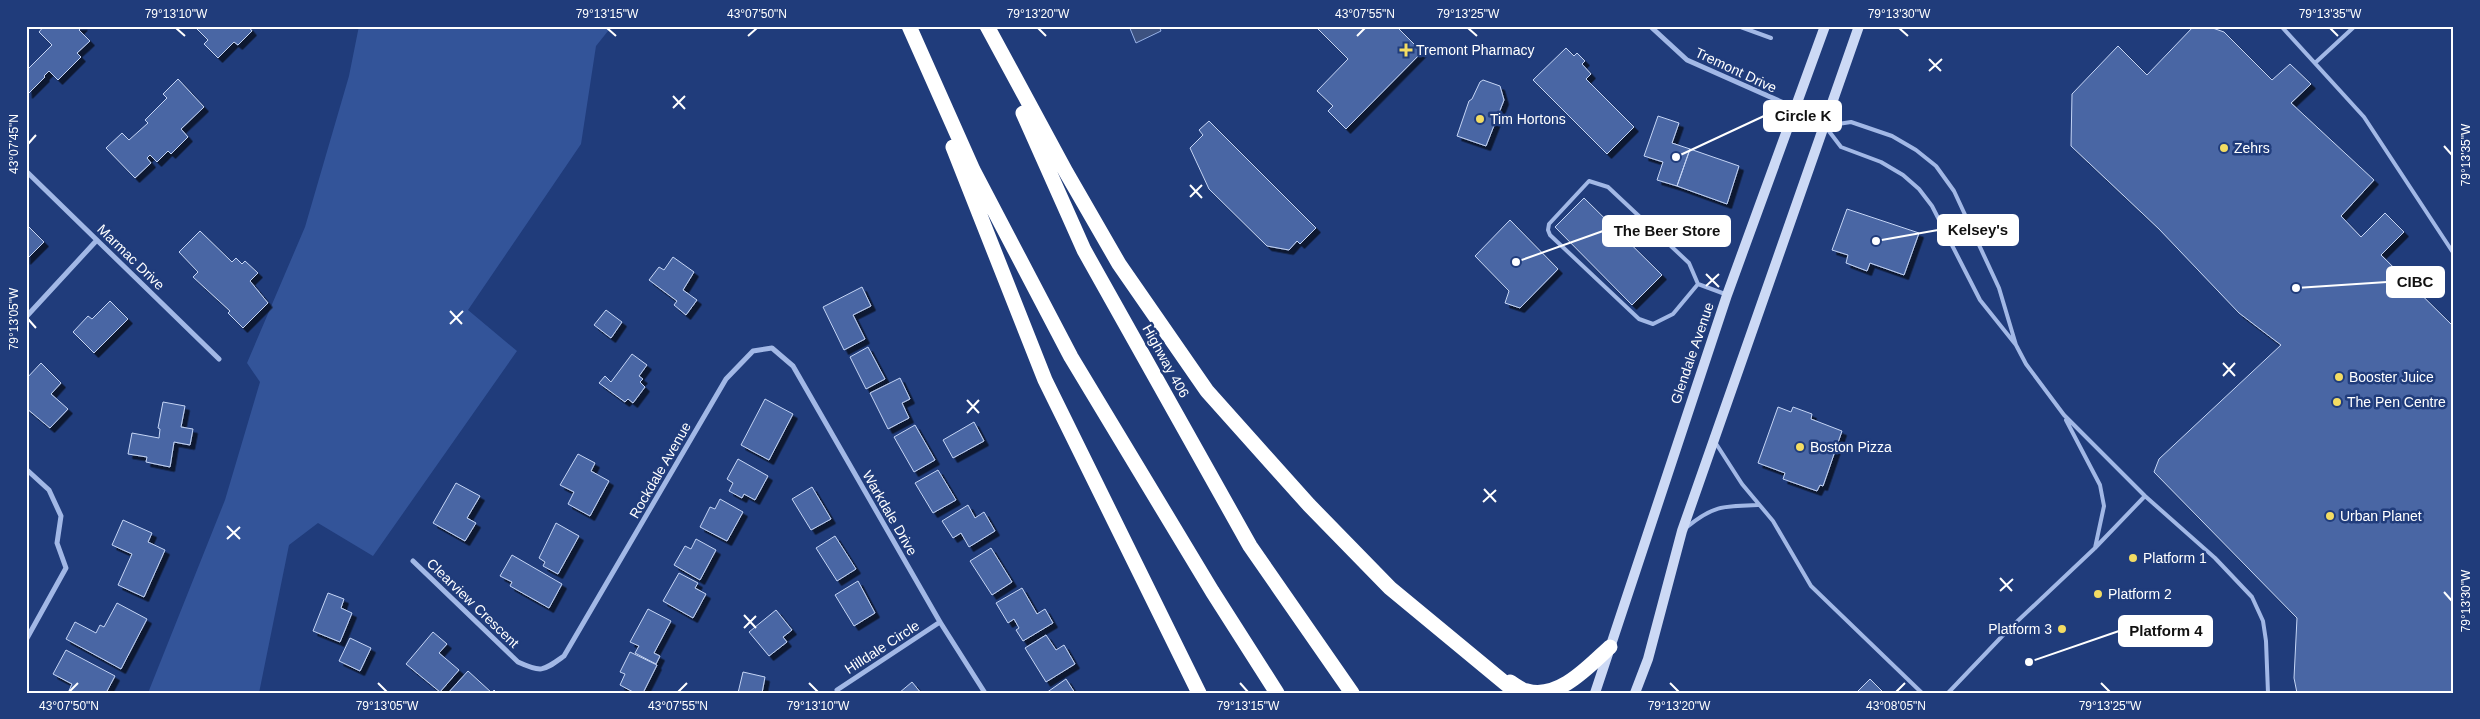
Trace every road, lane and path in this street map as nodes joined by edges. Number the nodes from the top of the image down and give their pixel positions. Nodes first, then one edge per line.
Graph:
1 (908, 26) edge
2 (986, 26) edge
3 (1650, 26) edge
4 (1738, 26) edge
5 (1825, 26) edge
6 (1859, 26) edge
7 (2282, 26) edge
8 (2355, 26) edge
9 (1771, 38) dead end
10 (2315, 64) junction
11 (1795, 108) junction
12 (1825, 126) junction
13 (26, 171) edge
14 (97, 240) junction
15 (2454, 254) edge
16 (1698, 284) junction
17 (1726, 295) junction
18 (26, 317) edge
19 (2016, 345) junction
20 (772, 348) joint
21 (219, 359) dead end
22 (2064, 415) junction
23 (1714, 439) junction
24 (26, 469) edge
25 (2145, 496) junction
26 (1758, 506) junction
27 (1682, 531) junction
28 (2095, 548) junction
29 (413, 561) dead end
30 (940, 622) junction
31 (583, 624) joint
32 (26, 640) edge
33 (1610, 647) junction
34 (1495, 675) junction
35 (836, 690) dead end
36 (985, 693) edge
37 (1199, 693) edge
38 (1277, 693) edge
39 (1352, 693) edge
40 (1517, 693) edge
41 (1595, 693) edge
42 (1635, 693) edge
43 (1922, 693) edge
44 (1948, 693) edge
45 (2268, 693) edge

1 - 37 highway
1 - 38 highway
2 - 34 highway
2 - 39 highway, Highway 406
3 - 11 street, Tremont Drive
4 - 9 lane
5 - 11 main road, Glendale Avenue
6 - 12 main road
7 - 10 lane
8 - 10 lane
10 - 15 lane
11 - 12 main road
11 - 17 main road, Glendale Avenue
12 - 19 lane
12 - 19 lane
12 - 23 main road
13 - 14 street, Marmac Drive
14 - 18 street
14 - 21 street, Marmac Drive
16 - 16 lane
16 - 17 lane
17 - 33 main road, Glendale Avenue
19 - 22 lane
20 - 30 street, Warkdale Drive
20 - 31 street, Rockdale Avenue
22 - 25 lane
22 - 28 lane
23 - 26 lane
23 - 27 main road
24 - 32 street
25 - 28 lane
25 - 45 lane
26 - 27 lane
26 - 43 lane
27 - 42 main road
28 - 44 lane
29 - 31 street, Clearview Crescent
30 - 35 street, Hilldale Circle
30 - 36 street, Warkdale Drive
33 - 34 highway
33 - 41 main road, Glendale Avenue
34 - 40 highway

